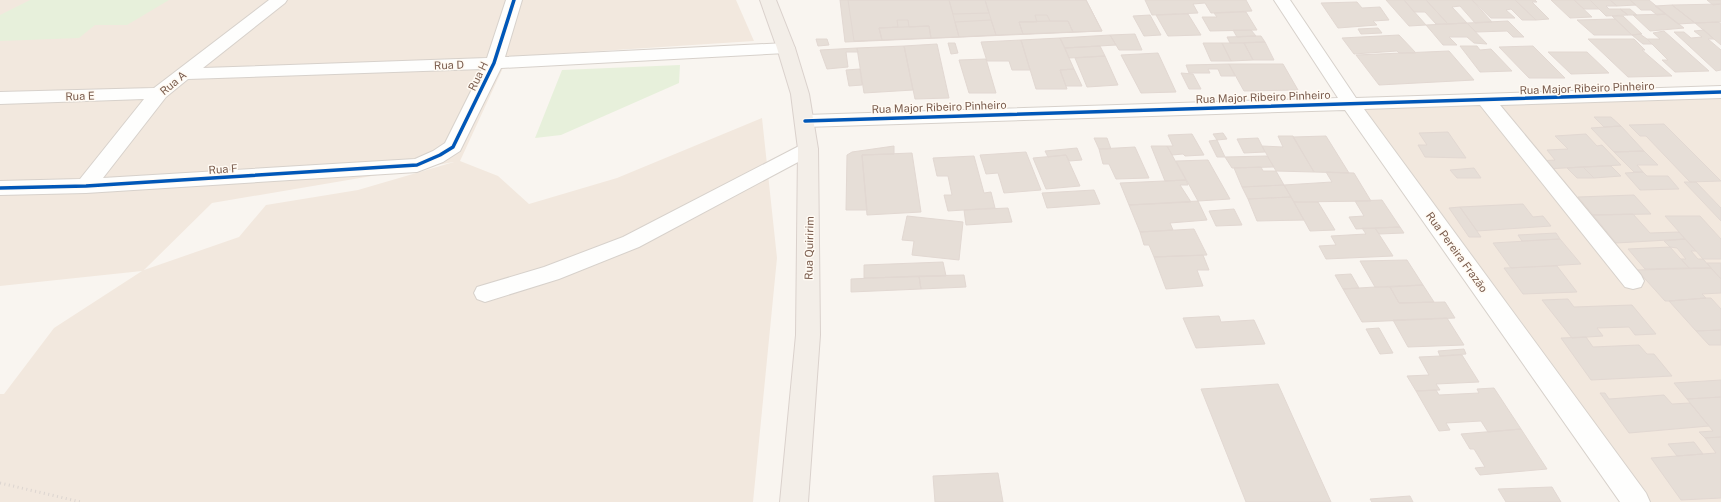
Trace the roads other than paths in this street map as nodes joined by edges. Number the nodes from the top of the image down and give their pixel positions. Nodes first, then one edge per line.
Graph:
1 (279, 0) edge
2 (514, 0) edge
3 (768, 0) edge
4 (1282, 0) edge
5 (786, 48) junction
6 (494, 64) junction
7 (183, 74) junction
8 (1721, 92) edge
9 (159, 93) junction
10 (0, 98) edge
11 (1486, 100) junction
12 (1351, 104) junction
13 (805, 121) junction
14 (808, 149) junction
15 (445, 154) joint
16 (86, 186) junction
17 (0, 188) edge
18 (1633, 281) dead end
19 (485, 293) dead end
20 (794, 502) edge
21 (1636, 502) edge

1 - 7 street, Rua A
2 - 6 street, Rua H
3 - 5 main road, Rua Quiririm
4 - 12 street, Rua Pereira Frazão
5 - 6 street, Rua D
5 - 13 main road, Rua Quiririm
6 - 7 street, Rua D
6 - 15 street, Rua H
7 - 9 street, Rua A
8 - 11 street, Rua Major Ribeiro Pinheiro
9 - 10 street, Rua E
9 - 16 street, Rua A
11 - 12 street, Rua Major Ribeiro Pinheiro
11 - 18 street
12 - 13 street, Rua Major Ribeiro Pinheiro
12 - 21 street, Rua Pereira Frazão
13 - 14 main road, Rua Quiririm
14 - 19 street
14 - 20 main road, Rua Quiririm
15 - 16 street, Rua F
16 - 17 street, Rua F

